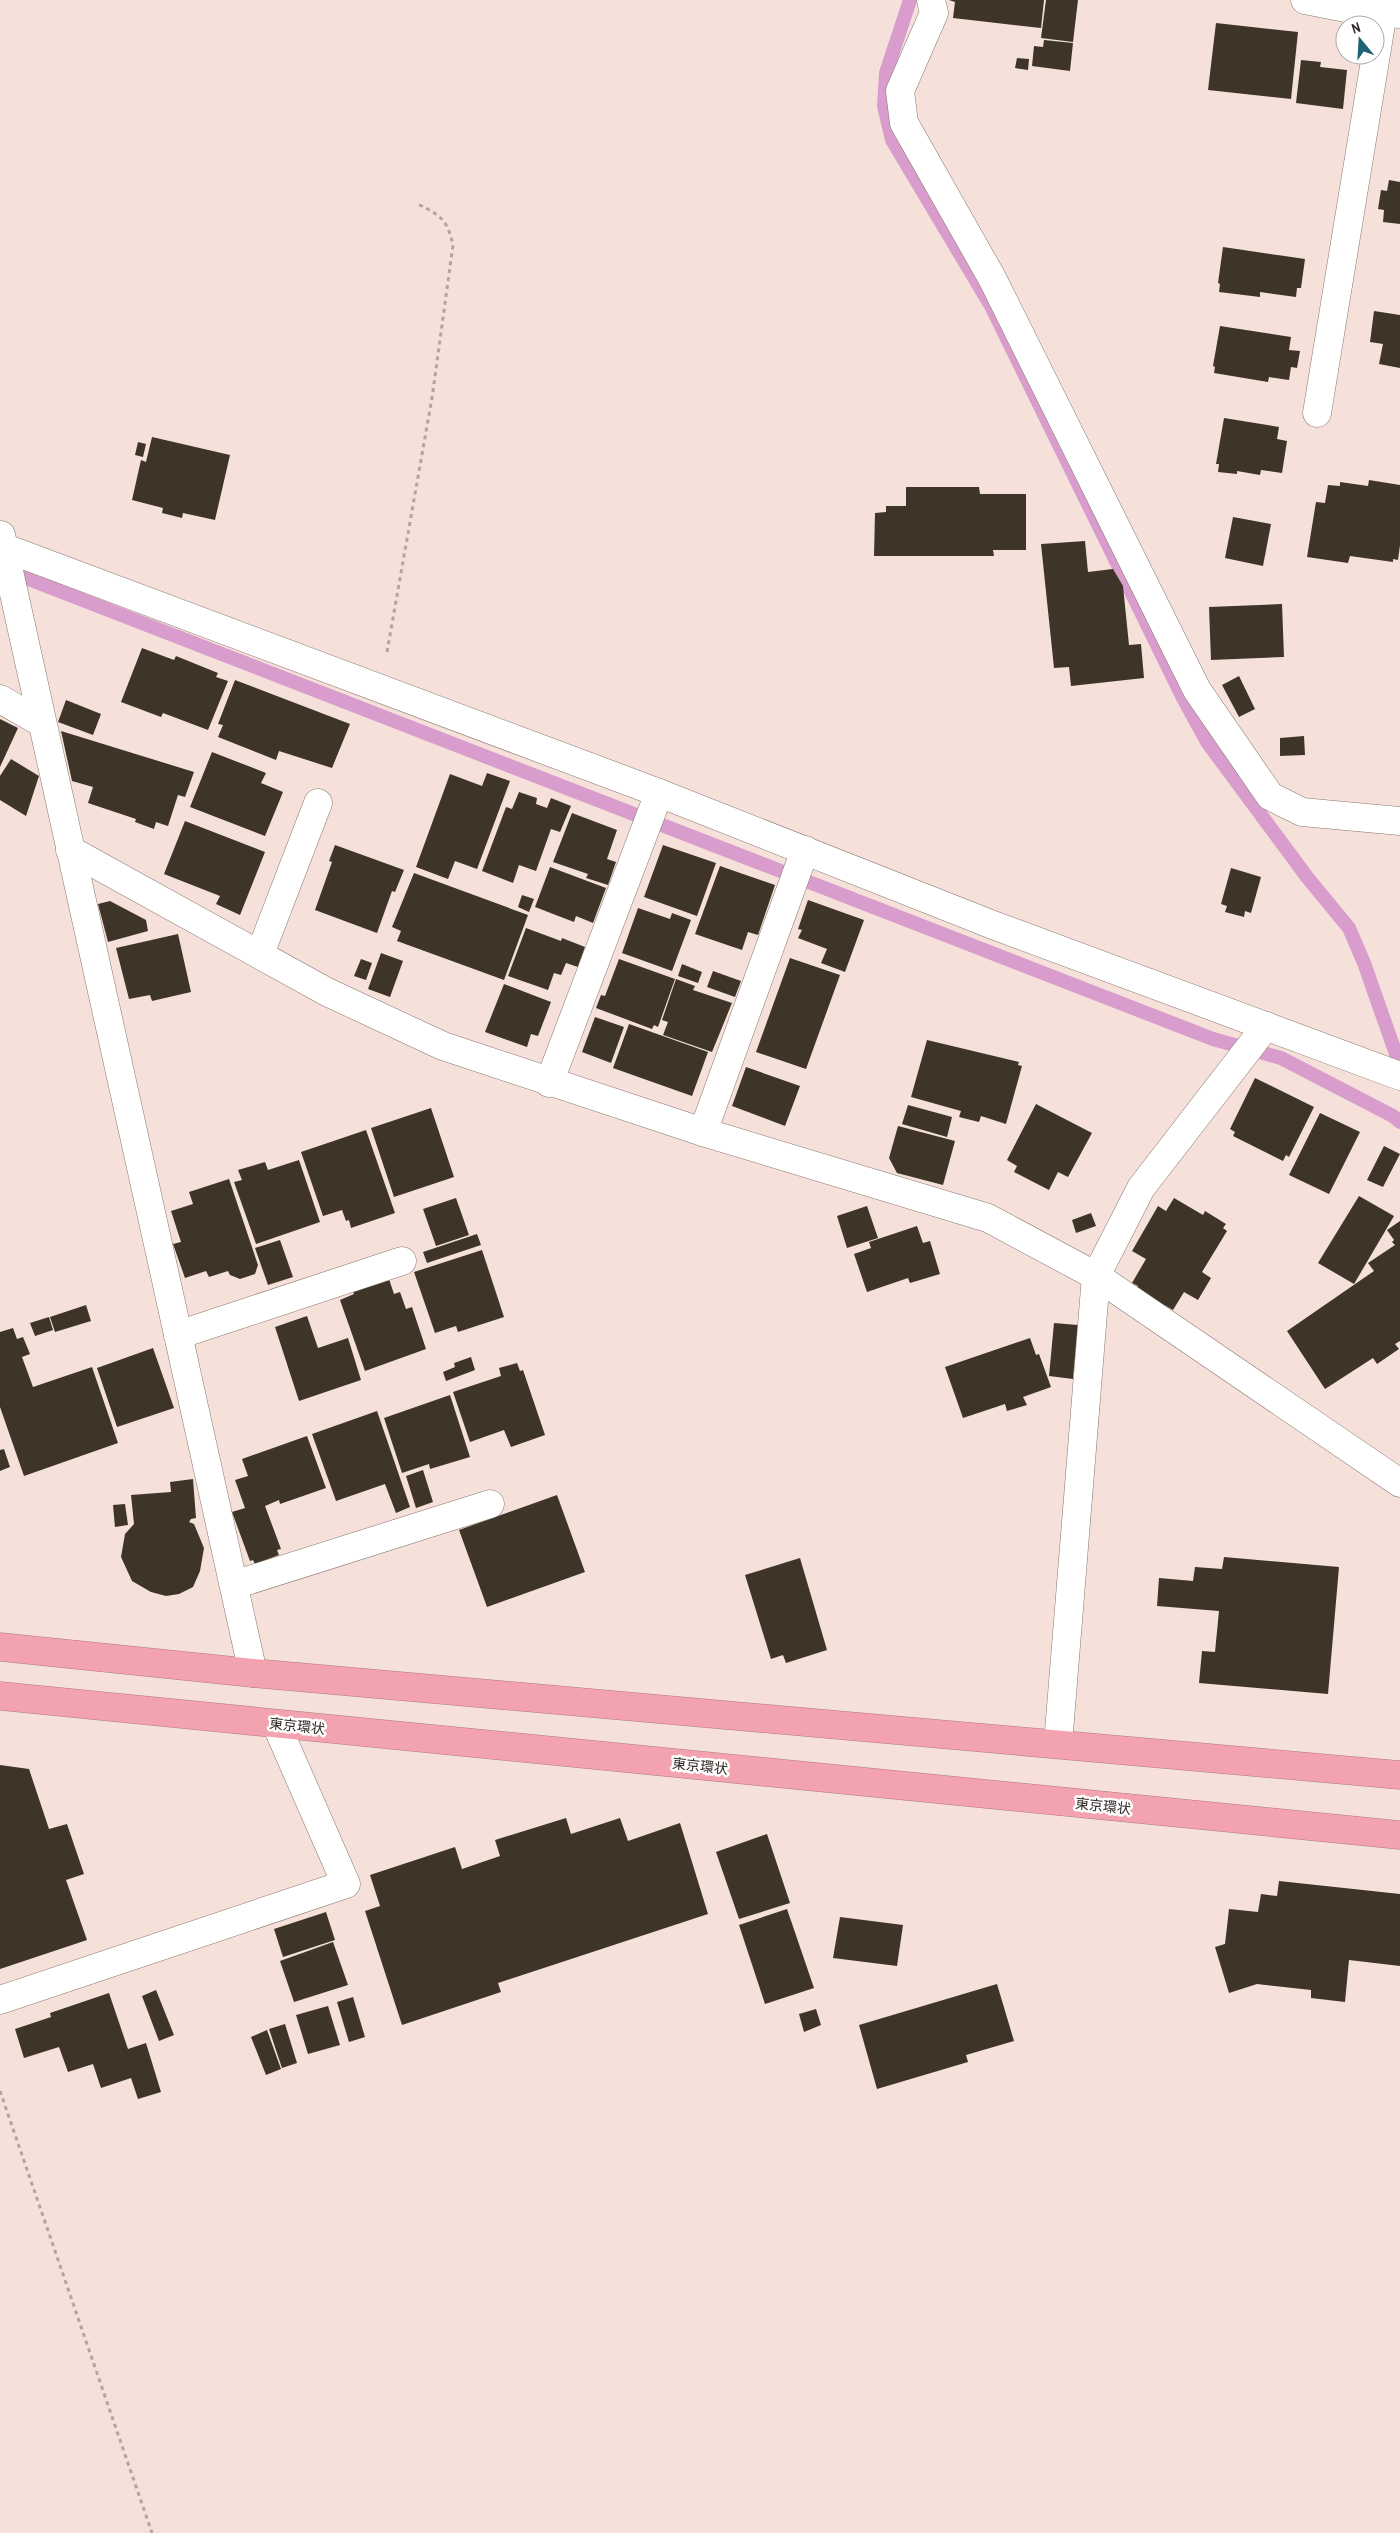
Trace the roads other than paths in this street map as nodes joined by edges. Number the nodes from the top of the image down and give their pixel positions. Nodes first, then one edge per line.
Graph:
1 (931, 0) edge
2 (1305, 0) edge
3 (1392, 13) edge
4 (1317, 413) dead end
5 (1, 541) edge
6 (0, 699) edge
7 (42, 723) junction
8 (318, 803) dead end
9 (651, 813) junction
10 (1400, 820) edge
11 (70, 850) junction
12 (798, 870) junction
13 (260, 954) junction
14 (1266, 1026) junction
15 (1400, 1076) edge
16 (549, 1083) junction
17 (703, 1132) junction
18 (402, 1261) dead end
19 (1096, 1276) junction
20 (178, 1335) junction
21 (1400, 1483) edge
22 (490, 1504) dead end
23 (234, 1585) junction
24 (0, 1648) edge
25 (253, 1673) junction
26 (0, 1696) edge
27 (276, 1724) junction
28 (1058, 1744) junction
29 (1400, 1775) edge
30 (1400, 1835) edge
31 (0, 2000) edge

1 - 10 street
2 - 3 street
3 - 4 street
5 - 7 street
5 - 9 street
6 - 7 street
7 - 11 street
8 - 13 street
9 - 12 street
9 - 16 street
11 - 13 street
11 - 20 street
12 - 14 street
12 - 17 street
13 - 16 street
14 - 15 street
14 - 19 street
16 - 17 street
17 - 19 street
18 - 20 street
19 - 21 street
19 - 28 street
20 - 23 street
22 - 23 street
23 - 25 street
24 - 25 highway
25 - 28 highway
26 - 27 highway, 東京環状
27 - 30 highway, 東京環状
27 - 31 street
28 - 29 highway

